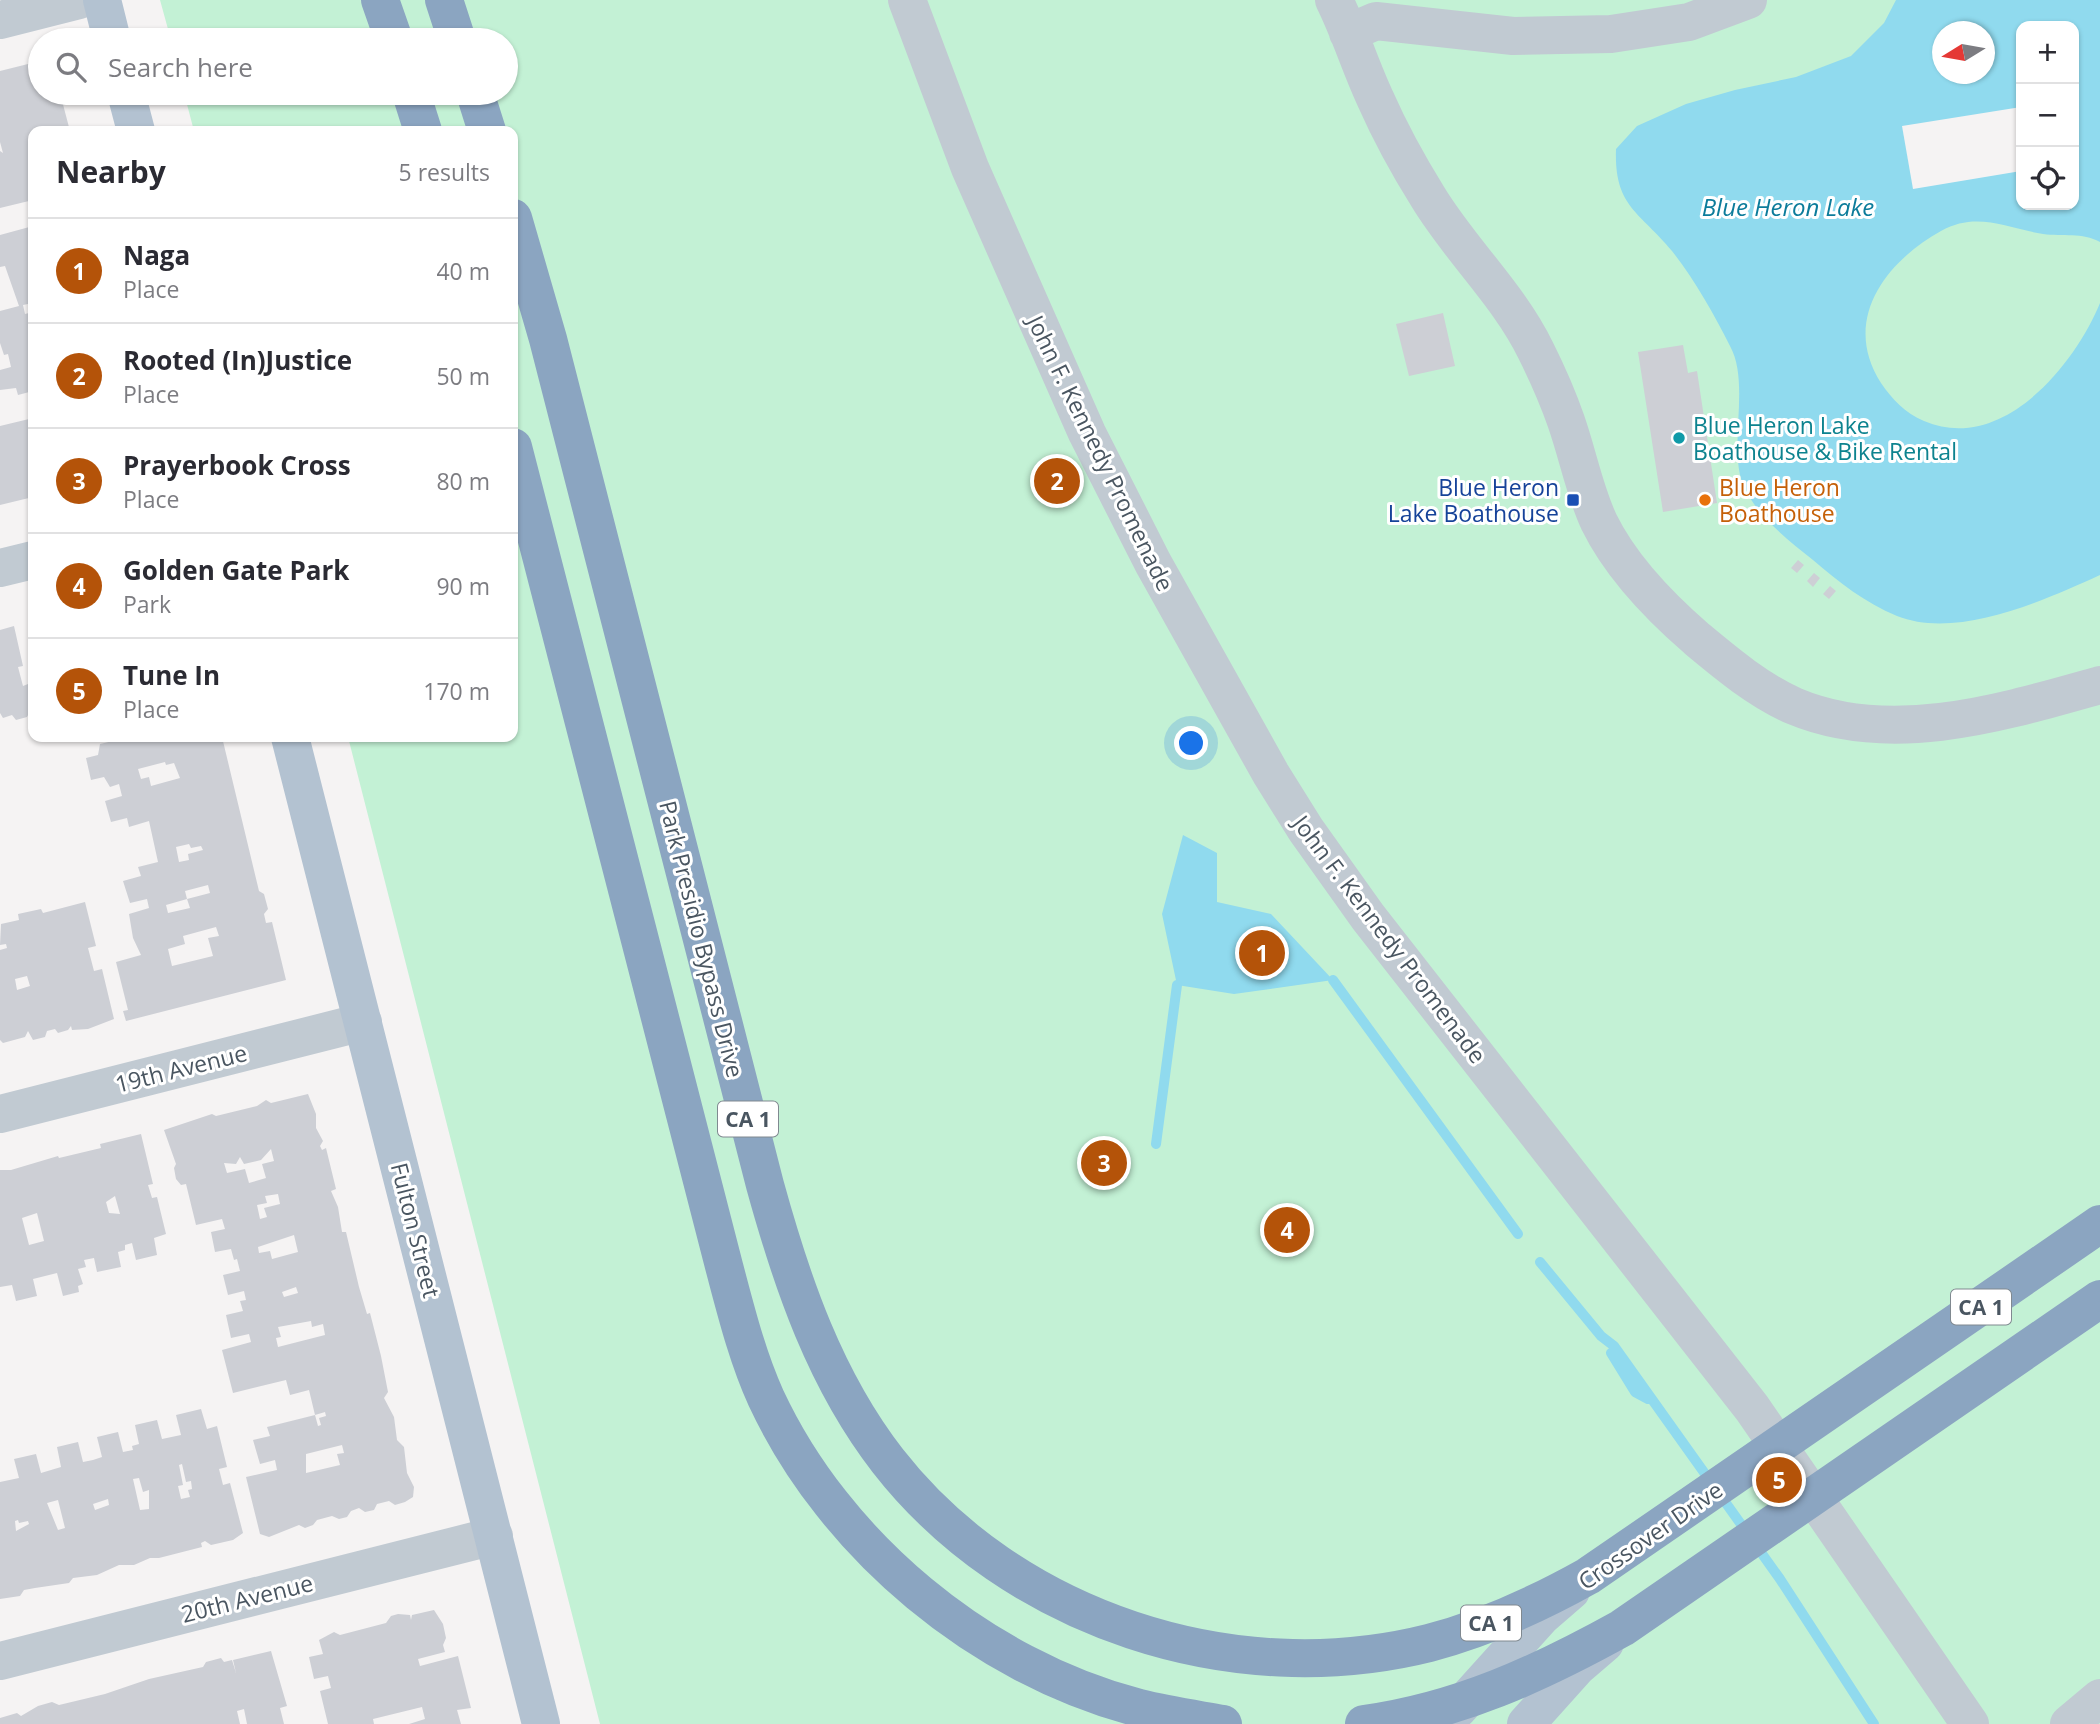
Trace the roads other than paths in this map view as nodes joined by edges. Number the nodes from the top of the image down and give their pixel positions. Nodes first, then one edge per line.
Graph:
1 (79, 0) edge
2 (102, 0) edge
3 (380, 0) edge
4 (444, 0) edge
5 (907, 0) edge
6 (1748, 0) edge
7 (1341, 16) edge
8 (0, 20) edge
9 (109, 28) edge
10 (390, 28) edge
11 (453, 28) edge
12 (129, 105) edge
13 (415, 105) edge
14 (478, 105) edge
15 (135, 126) edge
16 (421, 126) edge
17 (485, 126) edge
18 (518, 235) edge
19 (518, 466) edge
20 (28, 561) edge
21 (0, 569) edge
22 (2100, 685) edge
23 (291, 742) edge
24 (363, 1022) junction
25 (0, 1114) edge
26 (2100, 1224) edge
27 (2100, 1299) edge
28 (494, 1536) junction
29 (1588, 1576) junction
30 (1622, 1628) junction
31 (0, 1661) edge
32 (2100, 1698) edge
33 (1455, 1713) edge
34 (541, 1724) edge
35 (1223, 1724) edge
36 (1364, 1724) edge
37 (1526, 1724) edge
38 (1970, 1724) edge
39 (2069, 1724) edge

1 - 8 street
2 - 9 main road
3 - 10 highway
4 - 11 highway
5 - 38 street, John F. Kennedy Promenade
6 - 7 street
7 - 22 street
12 - 15 main road
13 - 16 highway
14 - 17 highway
18 - 29 highway, Park Presidio Bypass Drive / CA 1
19 - 35 highway, CA 1
20 - 21 street
23 - 24 main road, Fulton Street
24 - 25 street, 19th Avenue
24 - 28 main road, Fulton Street
26 - 29 highway, Crossover Drive / CA 1
27 - 30 highway, CA 1
28 - 31 street, 20th Avenue
28 - 34 main road, Fulton Street
29 - 33 main road, Crossover Drive
30 - 33 highway, CA 1
30 - 37 main road
32 - 39 street
33 - 36 highway, CA 1

